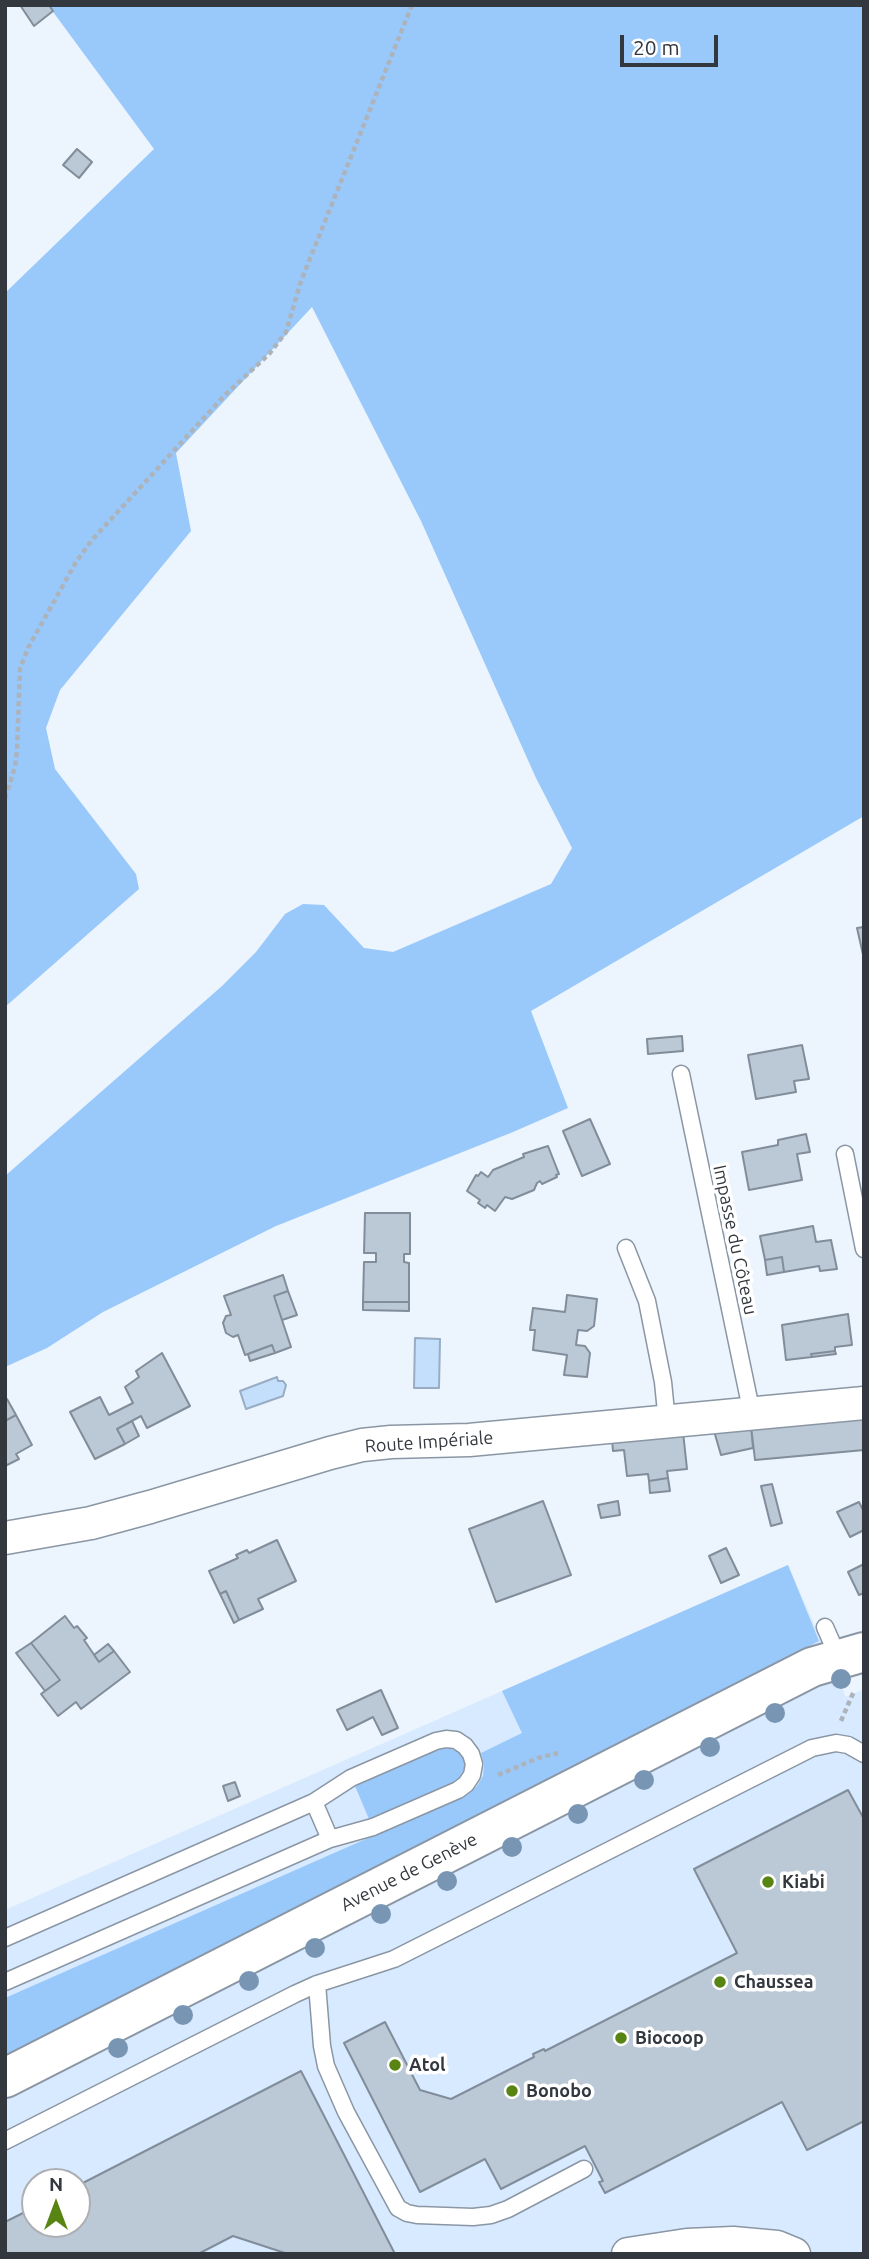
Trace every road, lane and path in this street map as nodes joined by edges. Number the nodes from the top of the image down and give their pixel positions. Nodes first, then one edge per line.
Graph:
1 (412, 5) edge
2 (5, 798) edge
3 (681, 1074) dead end
4 (845, 1154) dead end
5 (626, 1248) dead end
6 (864, 1249) edge
7 (864, 1403) edge
8 (752, 1414) junction
9 (667, 1422) junction
10 (5, 1538) edge
11 (842, 1653) edge
12 (824, 1744) junction
13 (864, 1754) edge
14 (314, 1802) junction
15 (330, 1839) junction
16 (5, 1938) edge
17 (5, 1982) edge
18 (317, 1984) junction
19 (5, 2078) edge
20 (5, 2141) edge
21 (584, 2169) dead end
22 (628, 2254) edge
23 (794, 2254) edge

1 - 2 path
3 - 8 lane, Impasse du Côteau
4 - 6 lane
5 - 9 lane
7 - 8 street, Route Impériale
8 - 9 street, Route Impériale
9 - 10 street, Route Impériale
11 - 12 path
11 - 19 main road, Avenue de Genève
12 - 13 lane
12 - 18 lane
14 - 15 lane
14 - 15 lane
14 - 16 lane
15 - 17 lane
18 - 20 lane
18 - 21 lane
22 - 23 street

